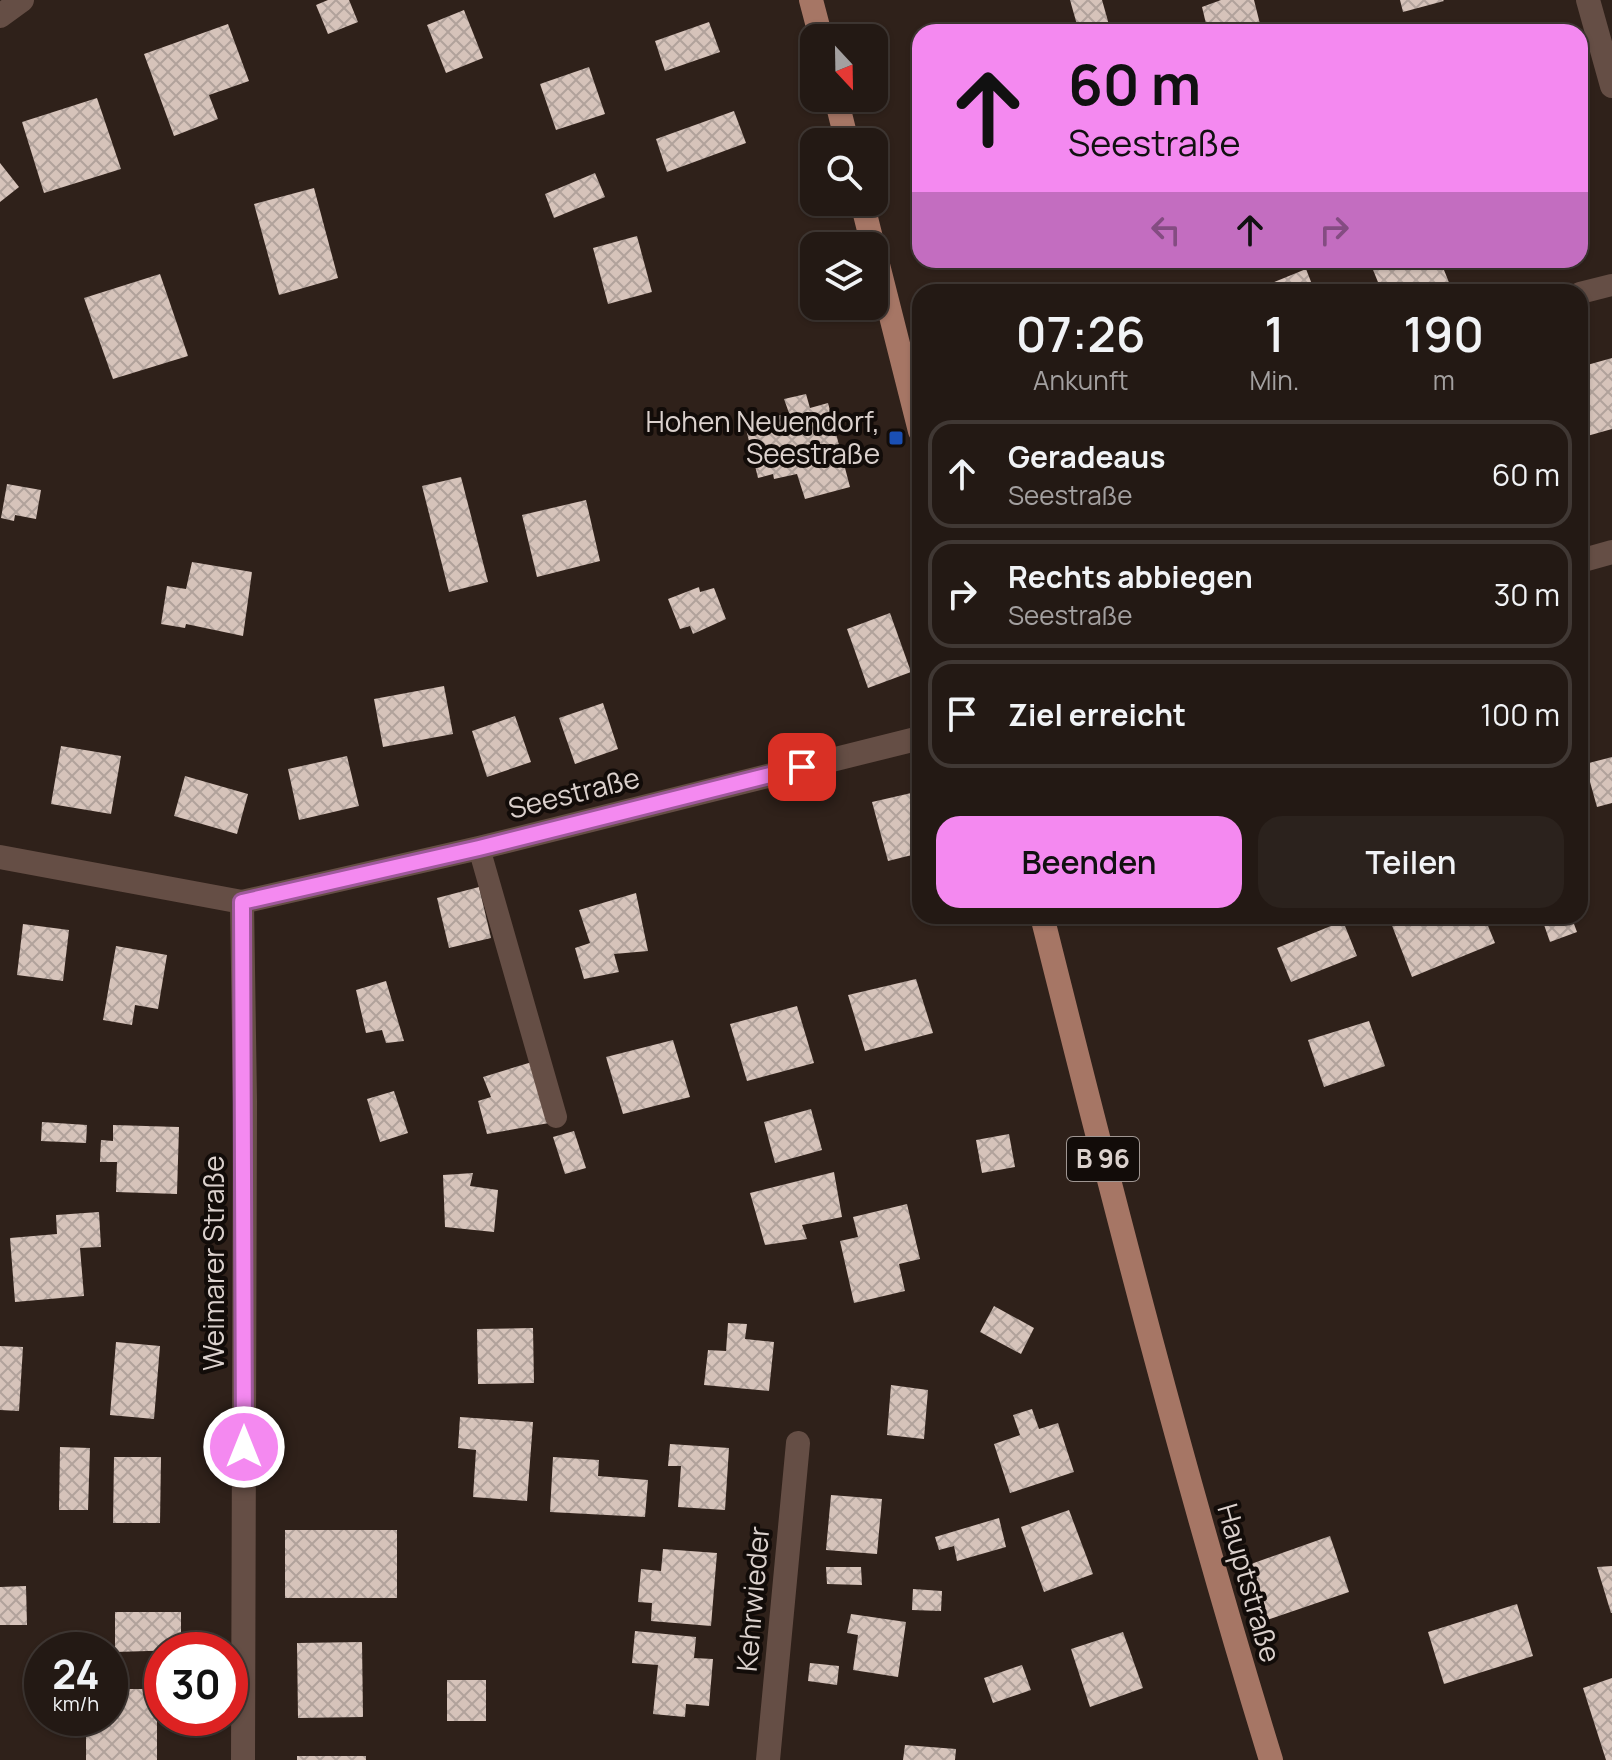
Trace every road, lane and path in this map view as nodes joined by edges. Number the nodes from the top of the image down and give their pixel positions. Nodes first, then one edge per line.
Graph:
1 (22, 0) edge
2 (811, 0) edge
3 (1588, 0) edge
4 (0, 16) edge
5 (817, 24) edge
6 (1612, 86) edge
7 (1612, 285) edge
8 (1588, 291) edge
9 (888, 303) edge
10 (912, 399) edge
11 (1612, 552) edge
12 (1588, 559) edge
13 (912, 740) edge
14 (479, 848) junction
15 (0, 857) edge
16 (242, 902) junction
17 (1044, 924) edge
18 (556, 1117) dead end
19 (798, 1443) dead end
20 (243, 1760) edge
21 (768, 1760) edge
22 (1271, 1760) edge

1 - 4 street
2 - 5 main road
3 - 6 street
7 - 8 lane
9 - 10 main road
11 - 12 street
13 - 14 street, Seestraße
14 - 16 street, Seestraße
14 - 18 lane
15 - 16 street, Seestraße
16 - 20 street, Weimarer Straße
17 - 22 main road, Hauptstraße / B 96
19 - 21 street, Kehrwieder

